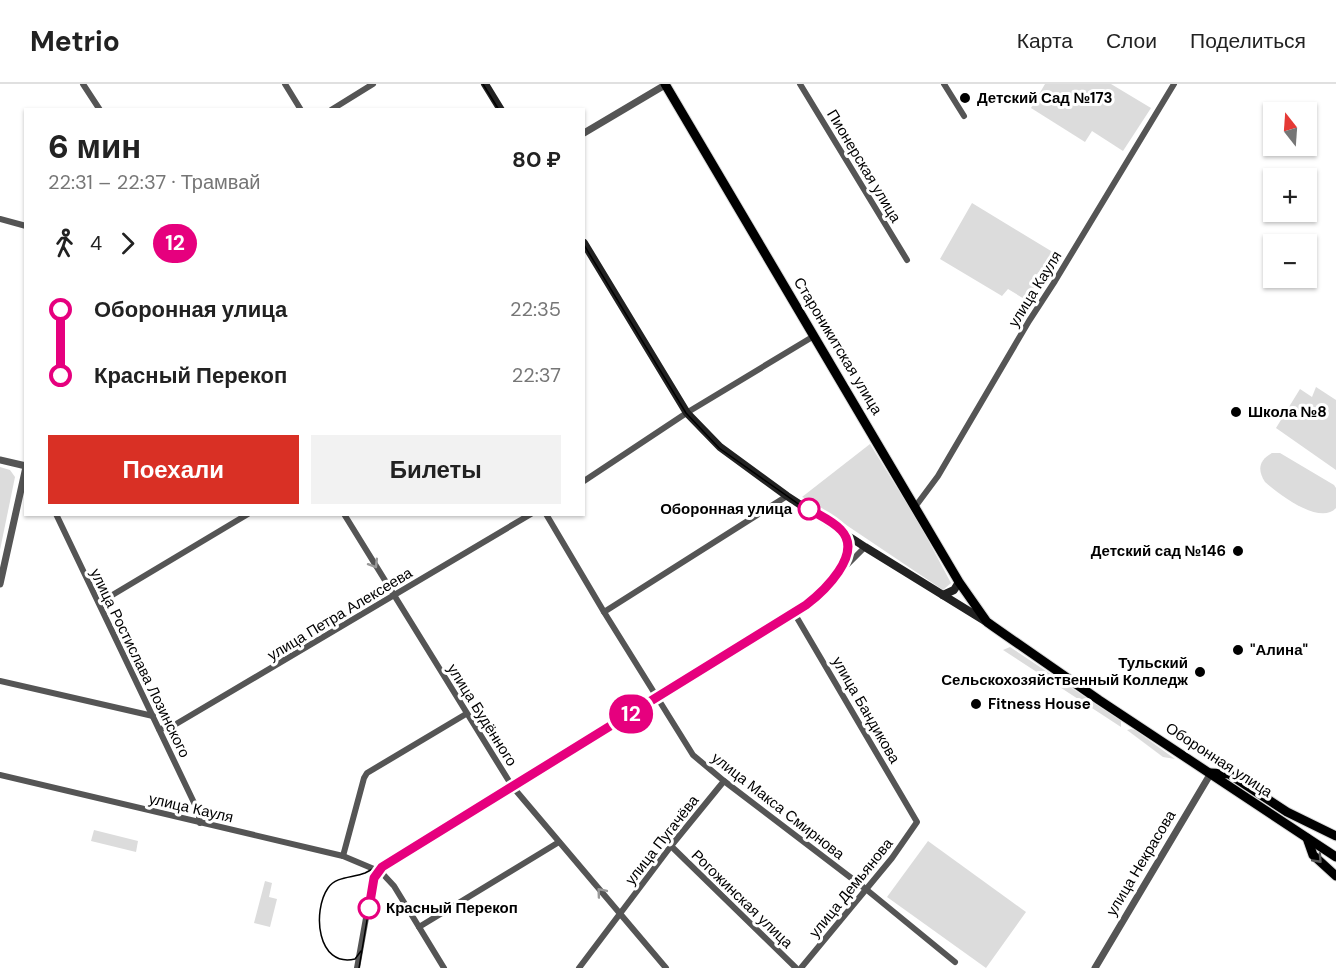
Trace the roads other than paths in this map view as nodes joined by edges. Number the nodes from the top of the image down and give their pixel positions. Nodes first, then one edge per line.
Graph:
1 (83, 84) edge
2 (285, 84) edge
3 (373, 84) edge
4 (485, 84) edge
5 (665, 84) edge
6 (800, 84) edge
7 (944, 84) edge
8 (1174, 84) edge
9 (99, 108) edge
10 (301, 108) edge
11 (334, 108) edge
12 (500, 108) edge
13 (964, 116) dead end
14 (585, 132) edge
15 (0, 219) edge
16 (24, 225) edge
17 (585, 245) edge
18 (907, 261) dead end
19 (814, 336) junction
20 (687, 413) junction
21 (0, 460) edge
22 (24, 466) edge
23 (24, 476) edge
24 (585, 480) edge
25 (787, 496) junction
26 (915, 507) junction
27 (57, 516) edge
28 (245, 516) edge
29 (345, 516) edge
30 (528, 516) edge
31 (547, 516) edge
32 (865, 547) junction
33 (959, 582) junction
34 (0, 584) edge
35 (943, 595) junction
36 (394, 596) junction
37 (99, 603) junction
38 (793, 611) junction
39 (604, 612) junction
40 (987, 622) junction
41 (0, 681) edge
42 (656, 695) junction
43 (466, 714) junction
44 (153, 716) junction
45 (159, 729) junction
46 (1216, 774) junction
47 (0, 775) edge
48 (724, 781) junction
49 (512, 786) junction
50 (1264, 807) junction
51 (1287, 812) junction
52 (918, 822) joint
53 (200, 823) junction
54 (1304, 835) junction
55 (1336, 836) edge
56 (559, 842) junction
57 (671, 846) junction
58 (344, 856) junction
59 (1336, 857) edge
60 (375, 870) junction
61 (1336, 876) edge
62 (867, 890) junction
63 (620, 914) junction
64 (419, 927) junction
65 (955, 963) dead end
66 (357, 968) edge
67 (444, 968) edge
68 (579, 968) edge
69 (666, 968) edge
70 (796, 968) edge
71 (801, 968) edge
72 (1095, 968) edge

1 - 9 street
2 - 10 street
3 - 11 street
4 - 12 main road
5 - 14 street
5 - 19 main road, Староникитская улица
6 - 18 street, Пионерская улица
7 - 13 street
8 - 26 street, улица Кауля
15 - 16 street
17 - 20 main road, Оборонная улица
19 - 20 street
19 - 26 main road, Староникитская улица
20 - 24 street
20 - 25 main road, Оборонная улица
21 - 22 street
23 - 34 street
25 - 32 main road, Оборонная улица
25 - 39 street
26 - 33 main road, Староникитская улица
27 - 37 street, улица Ростислава Лозинского
28 - 37 street
29 -> 36 street, улица Будённого
30 - 36 street, улица Петра Алексеева
31 - 39 street, улица Макса Смирнова
32 - 35 main road, Оборонная улица
32 - 38 street
33 - 35 main road
33 - 40 main road, Староникитская улица
35 - 40 main road, Оборонная улица
36 - 43 street, улица Будённого
36 - 45 street, улица Петра Алексеева
37 - 44 street, улица Ростислава Лозинского
38 - 42 street
38 - 52 street, улица Бандикова
39 - 42 street, улица Макса Смирнова
40 - 46 main road, Оборонная улица
41 - 44 street
42 - 48 street, улица Макса Смирнова
42 - 49 street
43 - 49 street, улица Будённого
43 - 58 street
44 - 45 street, улица Ростислава Лозинского
45 - 53 street, улица Ростислава Лозинского
46 - 50 main road, Оборонная улица
46 - 51 main road
46 - 72 street, улица Некрасова
47 - 53 street, улица Кауля
48 - 57 street, улица Пугачёва
48 - 62 street, улица Макса Смирнова
49 - 56 street, улица Будённого
49 - 60 street
50 - 51 main road
50 - 54 main road, Оборонная улица
51 - 54 main road
51 - 55 main road
52 - 62 street, улица Демьянова
53 - 58 street, улица Кауля
54 - 59 main road, Оборонная улица
54 -> 61 main road
63 -> 56 street, улица Будённого
56 - 64 street
57 - 63 street, улица Пугачёва
57 - 70 street, Рогожинская улица
58 - 60 street, улица Кауля
60 - 64 street
60 - 66 street
62 - 65 street, улица Макса Смирнова
62 - 71 street, улица Демьянова
63 - 68 street, улица Пугачёва
63 - 69 street, улица Будённого
64 - 67 street

